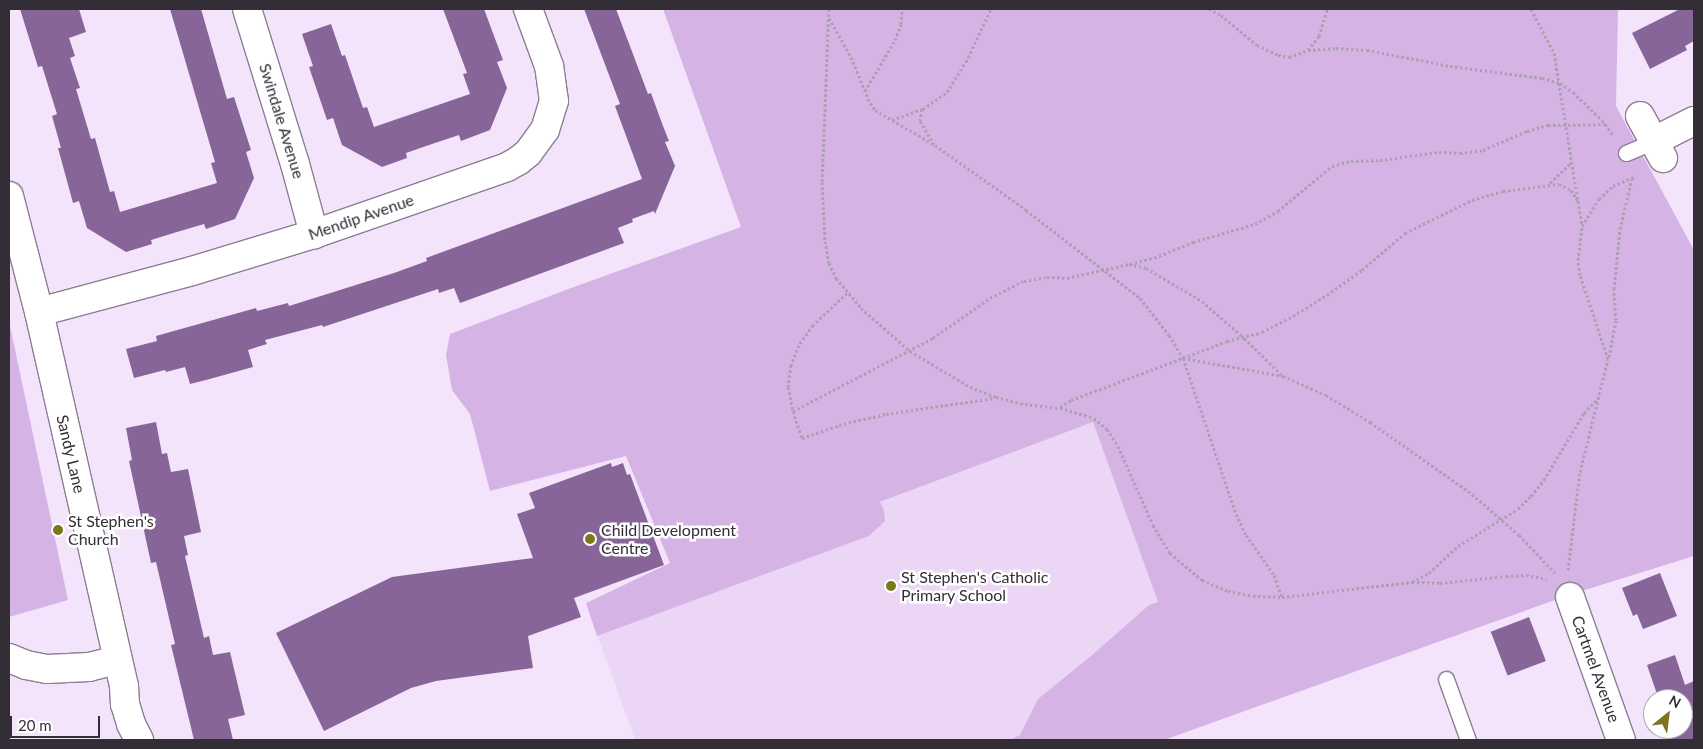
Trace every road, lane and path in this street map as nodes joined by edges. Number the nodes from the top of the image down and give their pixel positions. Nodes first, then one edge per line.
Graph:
1 (247, 9) edge
2 (528, 9) edge
3 (829, 9) edge
4 (902, 9) edge
5 (991, 9) edge
6 (1209, 9) edge
7 (1327, 9) edge
8 (1531, 9) edge
9 (829, 17) junction
10 (1308, 50) junction
11 (1560, 83) junction
12 (864, 91) junction
13 (923, 109) junction
14 (1640, 116) dead end
15 (892, 120) junction
16 (1694, 122) edge
17 (1565, 123) junction
18 (1605, 124) junction
19 (935, 145) junction
20 (1659, 150) junction
21 (1626, 153) junction
22 (1572, 163) junction
23 (1632, 178) junction
24 (1550, 184) junction
25 (9, 196) edge
26 (1578, 201) junction
27 (1582, 226) junction
28 (314, 234) junction
29 (1129, 264) junction
30 (1102, 270) junction
31 (847, 293) junction
32 (39, 312) junction
33 (1244, 338) junction
34 (910, 351) junction
35 (1183, 358) junction
36 (1608, 359) junction
37 (1283, 376) junction
38 (996, 397) junction
39 (1599, 398) junction
40 (1060, 408) junction
41 (794, 411) junction
42 (1502, 519) junction
43 (1412, 582) junction
44 (1568, 592) junction
45 (1282, 597) junction
46 (9, 658) edge
47 (117, 660) junction
48 (1446, 679) dead end
49 (139, 740) edge
50 (1468, 740) edge
51 (1621, 740) edge

1 - 28 street, Swindale Avenue
2 - 28 street, Mendip Avenue
3 - 9 path
4 - 12 path
5 - 13 path
6 - 10 path
7 - 10 path
8 - 11 path
9 - 12 path
9 - 31 path
10 - 11 path
11 - 17 path
11 - 18 path
12 - 15 path
13 - 15 path
13 - 19 path
14 - 20 street
15 - 19 path
16 - 20 street
17 - 18 path
17 - 22 path
17 - 29 path
18 - 21 path
19 - 30 path
20 - 21 lane
21 - 23 path
22 - 24 path
22 - 26 path
23 - 27 path
23 - 36 path
24 - 26 path
24 - 33 path
25 - 32 street, Sandy Lane
26 - 27 path
27 - 36 path
28 - 32 street, Mendip Avenue
29 - 30 path
29 - 33 path
30 - 34 path
30 - 35 path
31 - 34 path
31 - 41 path
32 - 47 street, Sandy Lane
33 - 35 path
33 - 37 path
34 - 38 path
34 - 41 path
35 - 37 path
35 - 40 path
35 - 45 path
36 - 39 path
37 - 42 path
38 - 40 path
38 - 41 path
39 - 42 path
39 - 44 path
40 - 45 path
42 - 43 path
42 - 44 path
43 - 44 path
43 - 45 path
44 - 51 street, Cartmel Avenue
46 - 47 street
47 - 49 street, Sandy Lane
48 - 50 lane

